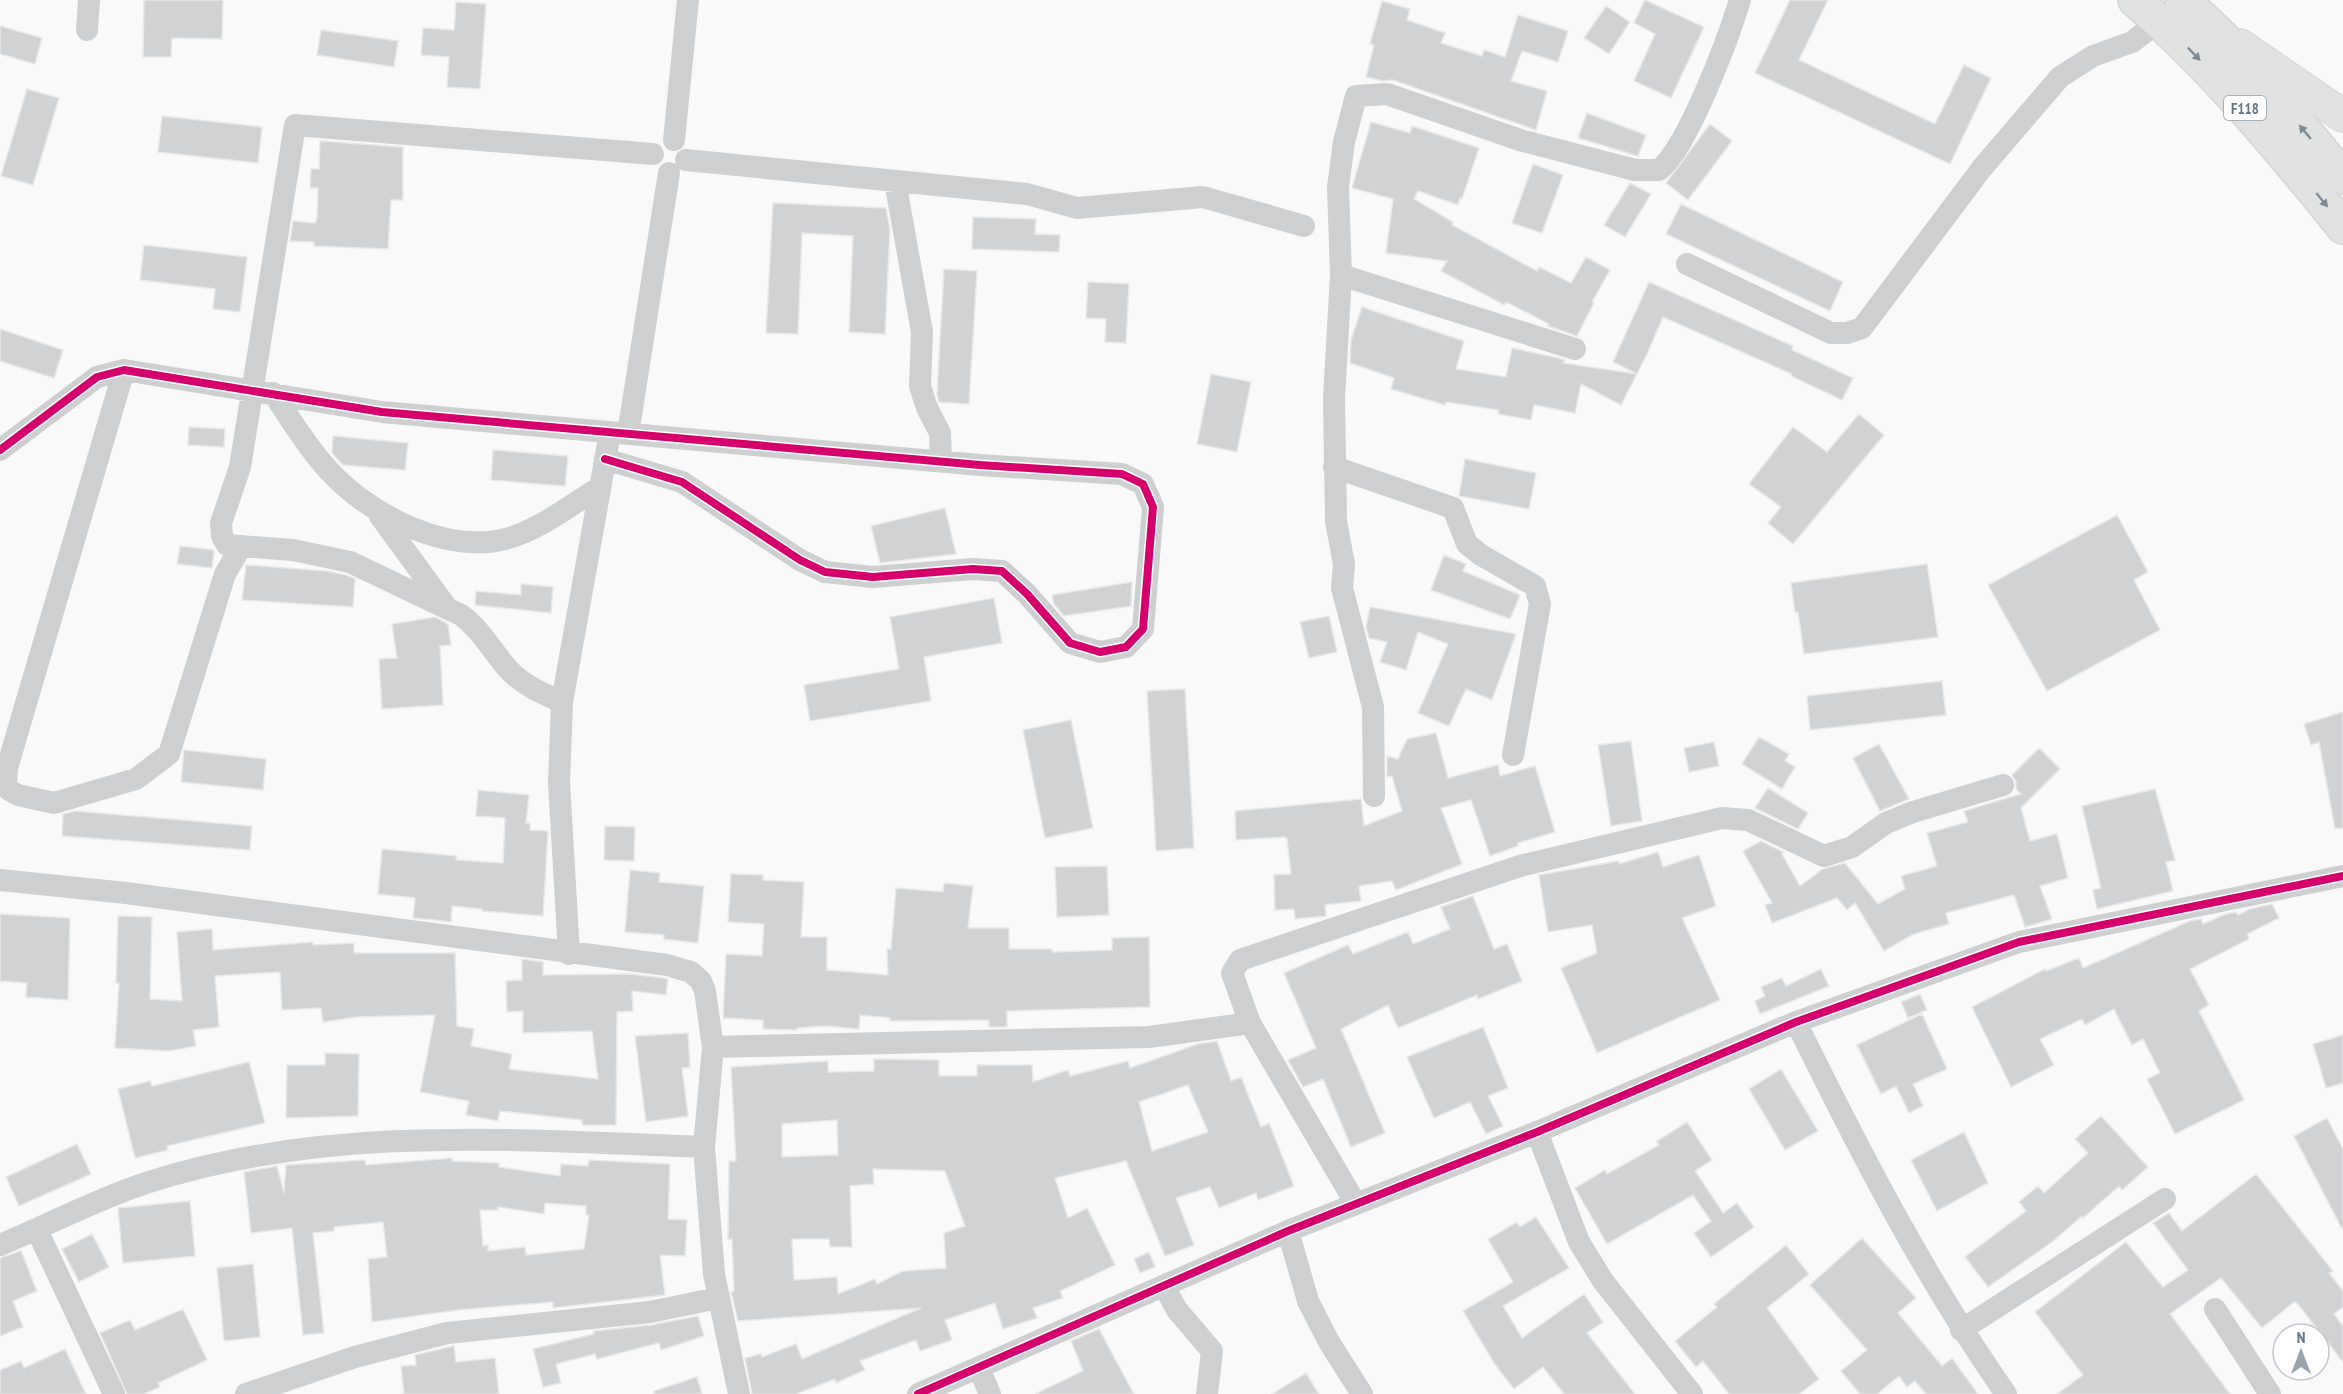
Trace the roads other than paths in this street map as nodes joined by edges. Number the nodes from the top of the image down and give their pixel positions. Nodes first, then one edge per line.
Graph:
1 (89, 0) edge
2 (688, 0) edge
3 (1740, 0) edge
4 (2135, 0) edge
5 (2171, 11) edge
6 (2206, 22) junction
7 (87, 30) dead end
8 (2343, 116) edge
9 (674, 140) junction
10 (653, 154) junction
11 (677, 166) junction
12 (2343, 177) edge
13 (895, 181) junction
14 (1304, 226) dead end
15 (2343, 227) edge
16 (1687, 264) dead end
17 (1341, 275) junction
18 (1575, 349) dead end
19 (124, 370) junction
20 (262, 392) junction
21 (619, 433) junction
22 (0, 450) edge
23 (605, 459) junction
24 (941, 461) junction
25 (1334, 467) junction
26 (600, 488) junction
27 (372, 506) junction
28 (241, 547) junction
29 (448, 609) junction
30 (562, 702) junction
31 (1513, 755) dead end
32 (2002, 785) dead end
33 (1374, 796) dead end
34 (2343, 876) edge
35 (0, 880) edge
36 (569, 954) junction
37 (1796, 1022) junction
38 (1251, 1023) junction
39 (713, 1047) junction
40 (1537, 1132) junction
41 (704, 1147) junction
42 (2165, 1199) dead end
43 (1356, 1204) junction
44 (37, 1230) junction
45 (1288, 1231) junction
46 (0, 1245) edge
47 (1164, 1286) junction
48 (718, 1298) junction
49 (2215, 1309) dead end
50 (1961, 1330) junction
51 (979, 1369) junction
52 (114, 1394) edge
53 (246, 1394) edge
54 (739, 1394) edge
55 (918, 1394) edge
56 (990, 1394) edge
57 (1207, 1394) edge
58 (1362, 1394) edge
59 (1692, 1394) edge
60 (2006, 1394) edge
61 (2271, 1394) edge

1 - 7 street
2 - 9 street
3 - 17 street
4 - 5 main road, F118
5 - 6 main road, F118
5 -> 15 main road, F118
5 - 16 street
6 - 8 main road
12 -> 6 main road, F118
9 - 10 street
9 - 11 street
10 - 11 street
10 - 20 street
11 - 13 street
11 - 21 street
13 - 14 street
13 - 24 street
17 - 18 street
17 - 25 street
19 - 20 street
19 - 22 street
19 - 28 street
20 - 21 street
20 - 27 street
20 - 28 street
21 - 23 street
21 - 24 street
23 - 24 street
23 - 26 street
25 - 31 street
25 - 33 street
26 - 27 street
26 - 30 street
27 - 29 street
28 - 29 street
29 - 30 street
30 - 36 street
32 - 38 street
34 - 37 street
35 - 36 street
36 - 39 street
37 - 40 street
37 - 50 street
38 - 39 street
38 - 43 street
39 - 41 street
40 - 43 street
40 - 59 street
41 - 44 street
41 - 48 street
42 - 50 street
43 - 45 street
44 - 46 street
44 - 52 street
45 - 47 street
45 - 58 street
47 - 51 street
47 - 57 street
48 - 53 street
48 - 54 street
49 - 61 street
50 - 60 street
51 - 55 street
51 - 56 street

